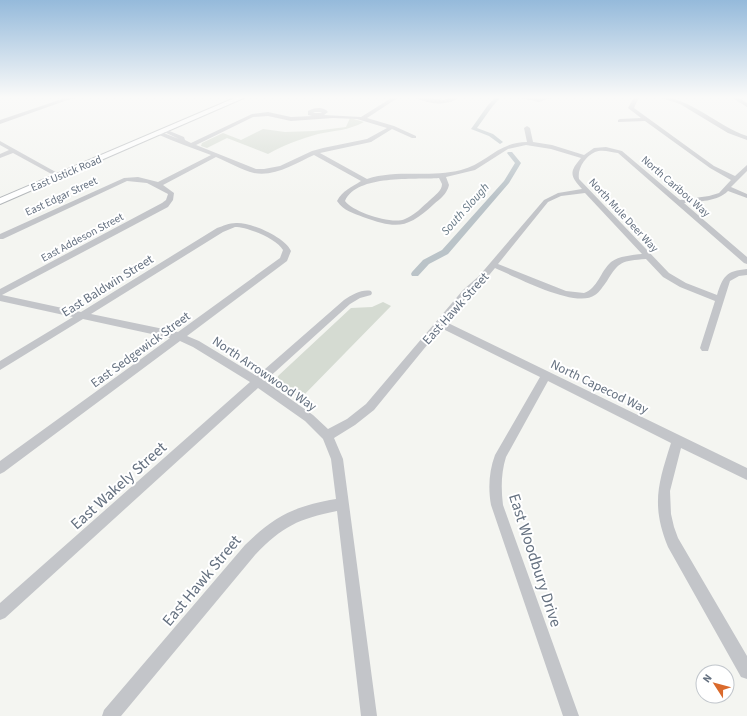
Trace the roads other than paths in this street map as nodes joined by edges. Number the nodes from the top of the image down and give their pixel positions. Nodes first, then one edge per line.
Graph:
1 (166, 130) edge
2 (222, 130) edge
3 (387, 130) edge
4 (401, 130) edge
5 (527, 130) edge
6 (662, 130) edge
7 (727, 130) edge
8 (162, 132) junction
9 (414, 137) dead end
10 (747, 138) edge
11 (0, 143) edge
12 (530, 144) junction
13 (191, 145) junction
14 (13, 151) junction
15 (314, 152) junction
16 (216, 155) junction
17 (0, 156) edge
18 (586, 157) junction
19 (747, 167) edge
20 (59, 176) junction
21 (441, 176) junction
22 (736, 179) junction
23 (365, 181) junction
24 (157, 186) junction
25 (727, 188) junction
26 (586, 191) junction
27 (747, 196) edge
28 (0, 201) edge
29 (678, 202) junction
30 (0, 237) edge
31 (285, 246) joint
32 (647, 256) junction
33 (747, 262) edge
34 (494, 265) junction
35 (747, 272) edge
36 (0, 293) edge
37 (368, 293) dead end
38 (0, 298) edge
39 (719, 299) junction
40 (82, 316) junction
41 (440, 323) junction
42 (179, 336) junction
43 (705, 348) dead end
44 (0, 366) edge
45 (546, 375) junction
46 (258, 382) junction
47 (327, 436) junction
48 (678, 440) junction
49 (0, 468) edge
50 (747, 474) edge
51 (343, 504) junction
52 (0, 613) edge
53 (747, 671) edge
54 (110, 716) edge
55 (369, 716) edge
56 (571, 716) edge

1 - 8 main road, East Ustick Road
2 - 13 street
3 - 15 street
4 - 9 street
5 - 12 street
6 - 22 street
7 - 10 street
8 - 13 street
8 - 20 main road, East Ustick Road
11 - 14 street
12 - 18 street
12 - 21 street
13 - 16 street
14 - 17 street
14 - 20 street
15 - 16 street
15 - 23 street
16 - 24 street
18 - 26 street, North Mule Deer Way
18 - 29 street, North Caribou Way
19 - 22 street
20 - 28 main road, East Ustick Road
21 - 23 street
21 - 23 street
22 - 25 street
24 - 30 street, East Edgar Street
24 - 36 street, East Addeson Street
25 - 27 street
25 - 29 street
26 - 32 street, North Mule Deer Way
26 - 34 street, East Hawk Street
29 - 33 street, North Caribou Way
31 - 40 street, East Baldwin Street
31 - 42 street, East Sedgewick Street
32 - 34 street
32 - 39 street, North Mule Deer Way
34 - 41 street, East Hawk Street
35 - 39 street
37 - 46 street, East Wakely Street
38 - 40 street, North Arrowwood Way
39 - 43 street
40 - 42 street, North Arrowwood Way
40 - 44 street, East Baldwin Street
41 - 45 street, North Capecod Way
41 - 47 street, East Hawk Street
42 - 46 street, North Arrowwood Way
42 - 49 street, East Sedgewick Street
45 - 48 street, North Capecod Way
45 - 56 street, East Woodbury Drive
46 - 47 street, North Arrowwood Way
46 - 52 street, East Wakely Street
47 - 51 street, North Arrowwood Way
48 - 50 street, North Capecod Way
48 - 53 street
51 - 54 street, East Hawk Street
51 - 55 street, North Arrowwood Way

